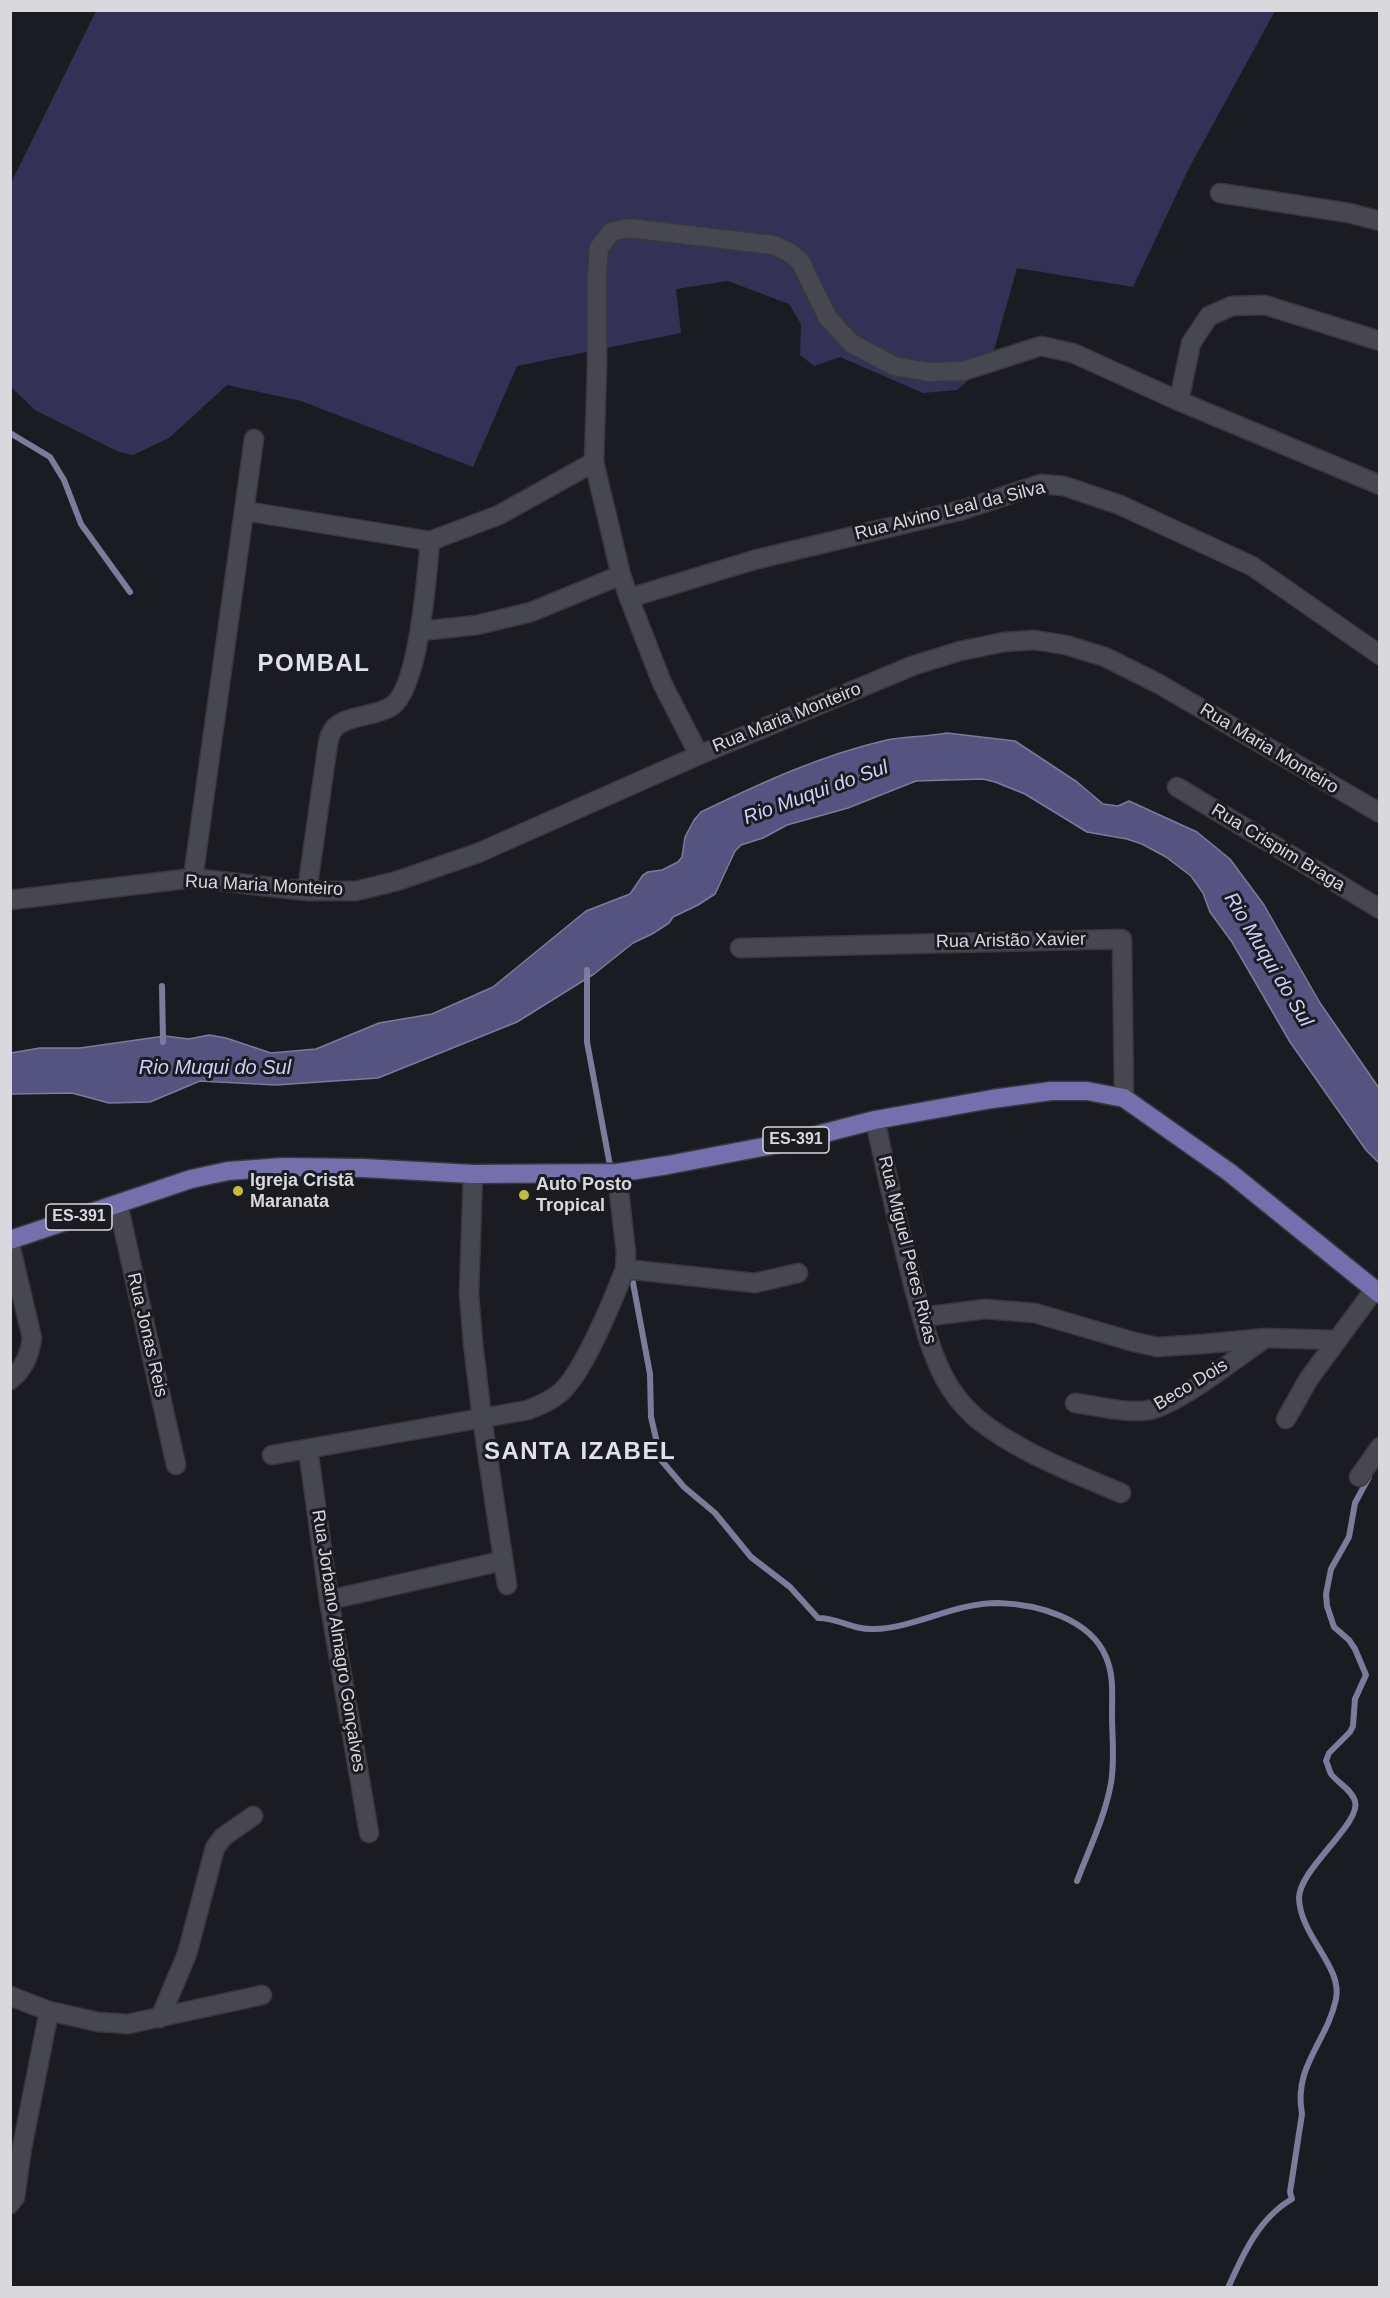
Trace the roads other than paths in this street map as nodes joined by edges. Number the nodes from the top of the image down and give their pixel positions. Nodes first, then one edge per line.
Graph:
1 (1220, 193) dead end
2 (1380, 221) edge
3 (1380, 340) edge
4 (1179, 401) junction
5 (254, 439) dead end
6 (594, 462) junction
7 (1380, 485) edge
8 (245, 511) junction
9 (430, 541) junction
10 (621, 575) junction
11 (629, 598) junction
12 (421, 631) junction
13 (1380, 656) edge
14 (699, 755) junction
15 (1177, 787) dead end
16 (1380, 813) edge
17 (193, 878) junction
18 (307, 891) junction
19 (10, 900) edge
20 (1380, 909) edge
21 (740, 948) dead end
22 (1124, 1098) junction
23 (875, 1120) junction
24 (617, 1173) junction
25 (473, 1174) junction
26 (118, 1204) junction
27 (10, 1240) edge
28 (10, 1245) edge
29 (625, 1269) junction
30 (798, 1273) dead end
31 (1377, 1292) edge
32 (922, 1317) junction
33 (1265, 1338) junction
34 (1336, 1340) junction
35 (10, 1380) edge
36 (1075, 1403) dead end
37 (482, 1418) junction
38 (1286, 1419) dead end
39 (1380, 1447) edge
40 (308, 1449) junction
41 (272, 1455) dead end
42 (176, 1465) dead end
43 (1359, 1477) dead end
44 (1121, 1493) dead end
45 (502, 1561) junction
46 (507, 1585) dead end
47 (329, 1600) junction
48 (253, 1816) dead end
49 (369, 1833) dead end
50 (262, 1995) dead end
51 (10, 1996) edge
52 (49, 2011) junction
53 (160, 2018) junction
54 (10, 2204) edge

1 - 2 street
3 - 4 street
4 - 6 street
4 - 7 street
5 - 8 street
6 - 9 street
6 - 10 street
8 - 9 street
8 - 17 street
9 - 12 street
10 - 11 street
10 - 12 street
11 - 13 street, Rua Alvino Leal da Silva
11 - 14 street
12 - 18 street
14 - 16 street, Rua Maria Monteiro
14 - 18 street, Rua Maria Monteiro
15 - 20 street, Rua Crispim Braga
17 - 18 street, Rua Maria Monteiro
17 - 19 street, Rua Maria Monteiro
21 - 22 street, Rua Aristão Xavier
22 - 23 main road, ES-391
22 - 31 main road, ES-391
23 - 24 main road, ES-391
23 - 32 street, Rua Miguel Peres Rivas
24 - 25 main road, ES-391
24 - 29 street
25 - 26 main road, ES-391
25 - 37 street
26 - 27 main road, ES-391
26 - 42 street, Rua Jonas Reis
28 - 35 street
29 - 30 street
29 - 37 street
31 - 34 street
32 - 33 street
32 - 44 street, Rua Miguel Peres Rivas
33 - 34 street
33 - 36 street, Beco Dois
34 - 38 street
37 - 40 street
37 - 45 street
39 - 43 street
40 - 41 street
40 - 47 street, Rua Jorbano Almagro Gonçalves
45 - 46 street
45 - 47 street
47 - 49 street, Rua Jorbano Almagro Gonçalves
48 - 53 street
50 - 53 street
51 - 52 street
52 - 53 street
52 - 54 street

